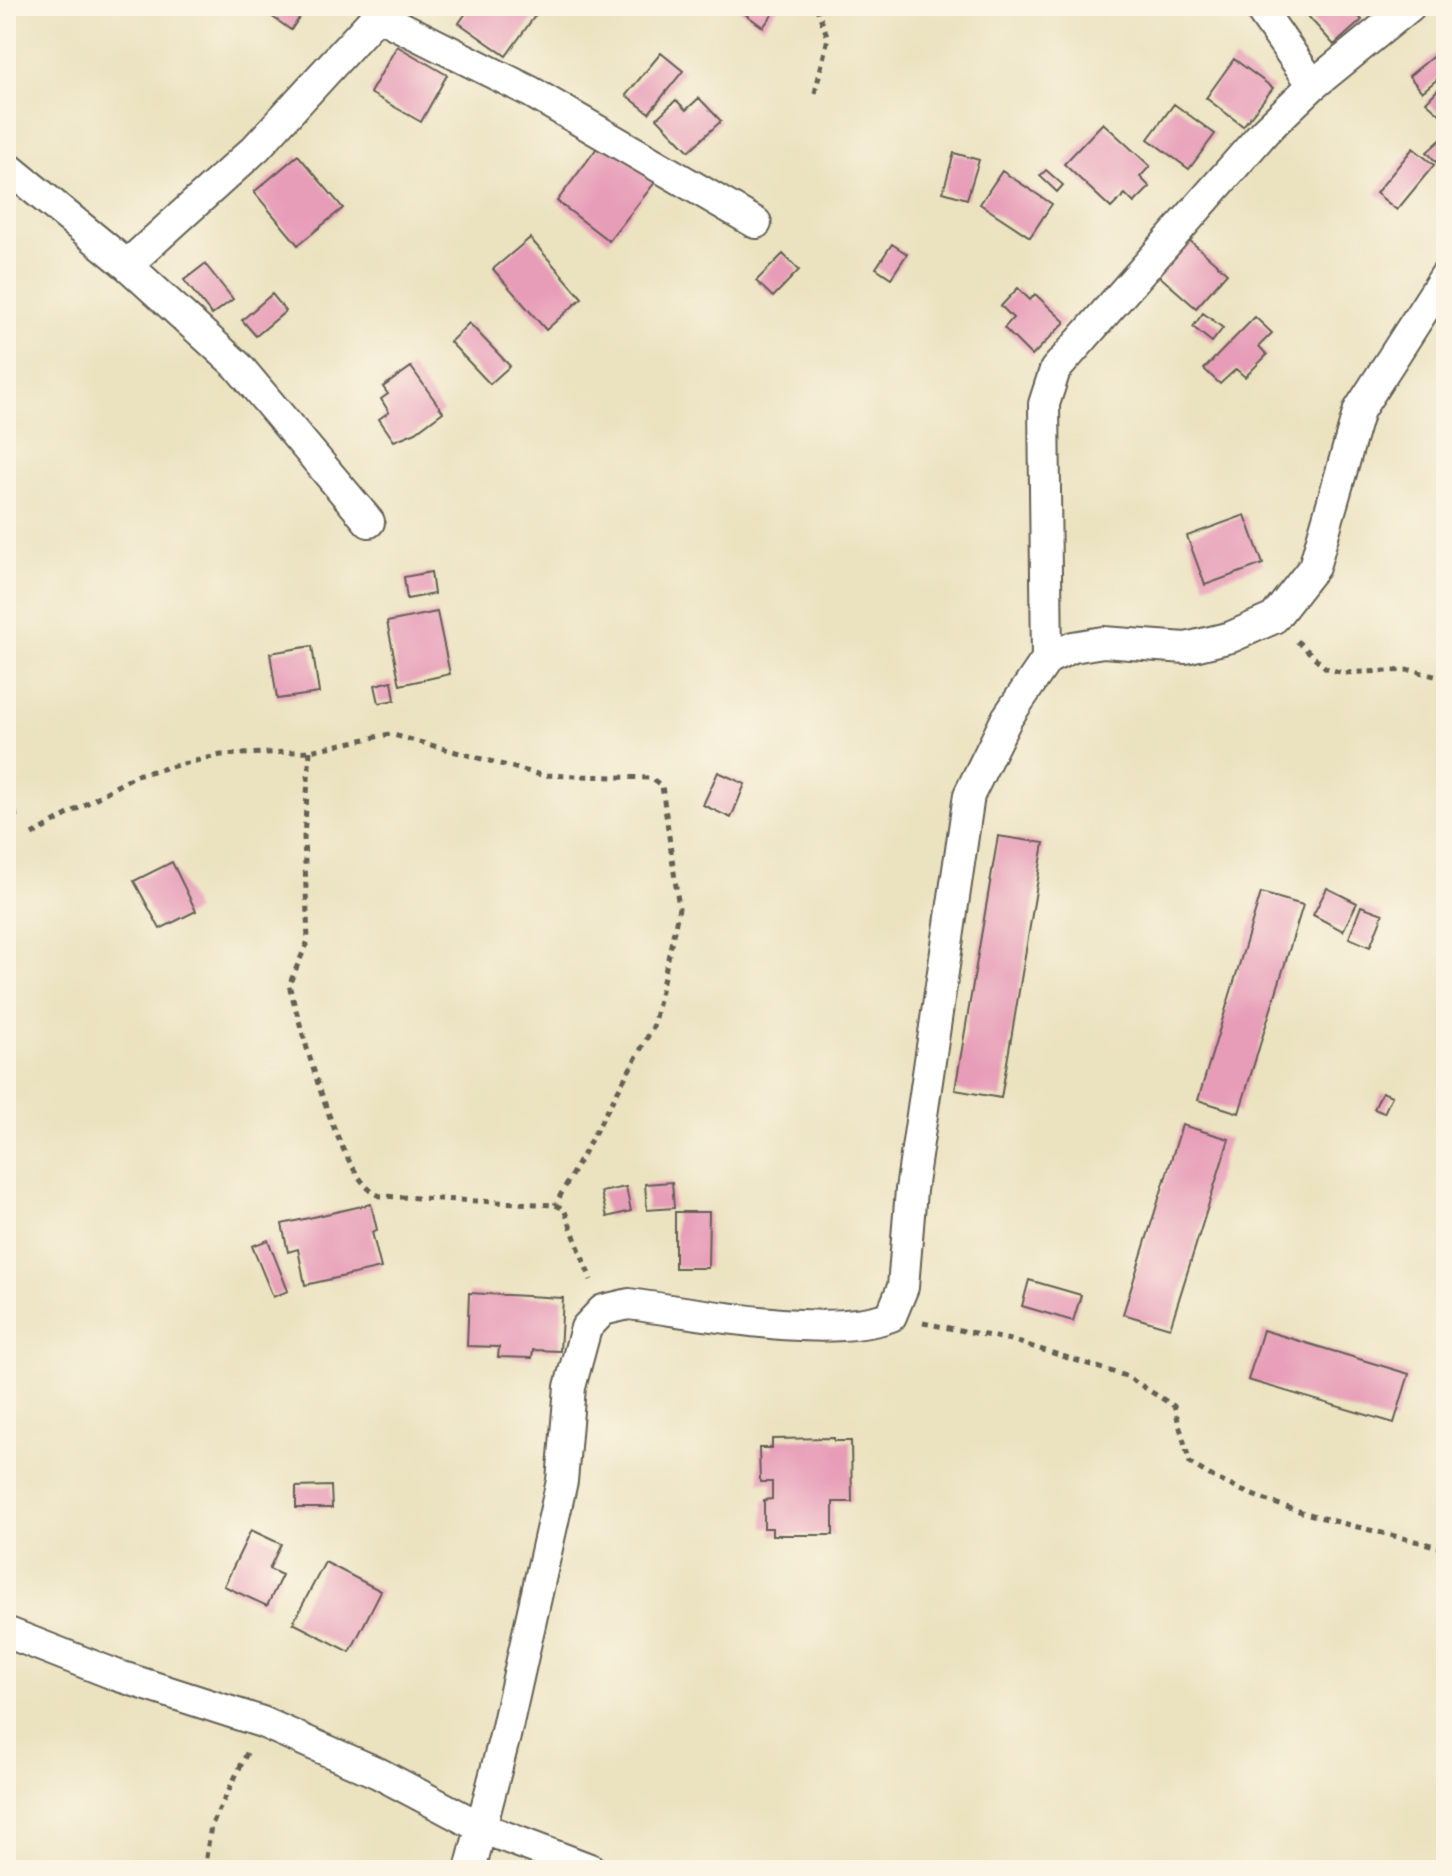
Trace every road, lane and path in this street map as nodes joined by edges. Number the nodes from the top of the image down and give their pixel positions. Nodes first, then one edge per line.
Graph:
1 (816, 6) edge
2 (1258, 6) edge
3 (1410, 6) edge
4 (382, 11) edge
5 (1313, 85) junction
6 (815, 93) dead end
7 (6, 166) edge
8 (756, 223) dead end
9 (127, 265) junction
10 (1446, 275) edge
11 (369, 522) dead end
12 (1274, 618) junction
13 (1047, 659) junction
14 (1446, 679) edge
15 (310, 751) junction
16 (32, 835) dead end
17 (555, 1205) junction
18 (603, 1310) junction
19 (891, 1316) junction
20 (1446, 1549) edge
21 (6, 1632) edge
22 (262, 1722) junction
23 (482, 1828) junction
24 (204, 1870) edge
25 (470, 1870) edge
26 (592, 1870) edge

1 - 6 path
2 - 5 street
3 - 5 street
4 - 8 street
4 - 9 street
5 - 13 street
7 - 9 street
9 - 11 street
10 - 12 street
12 - 13 street
12 - 14 path
13 - 19 street
15 - 16 path
15 - 17 path
15 - 17 path
17 - 18 path
18 - 19 street
18 - 23 street
19 - 20 path
21 - 22 street
22 - 23 street
22 - 24 path
23 - 25 street
23 - 26 street

